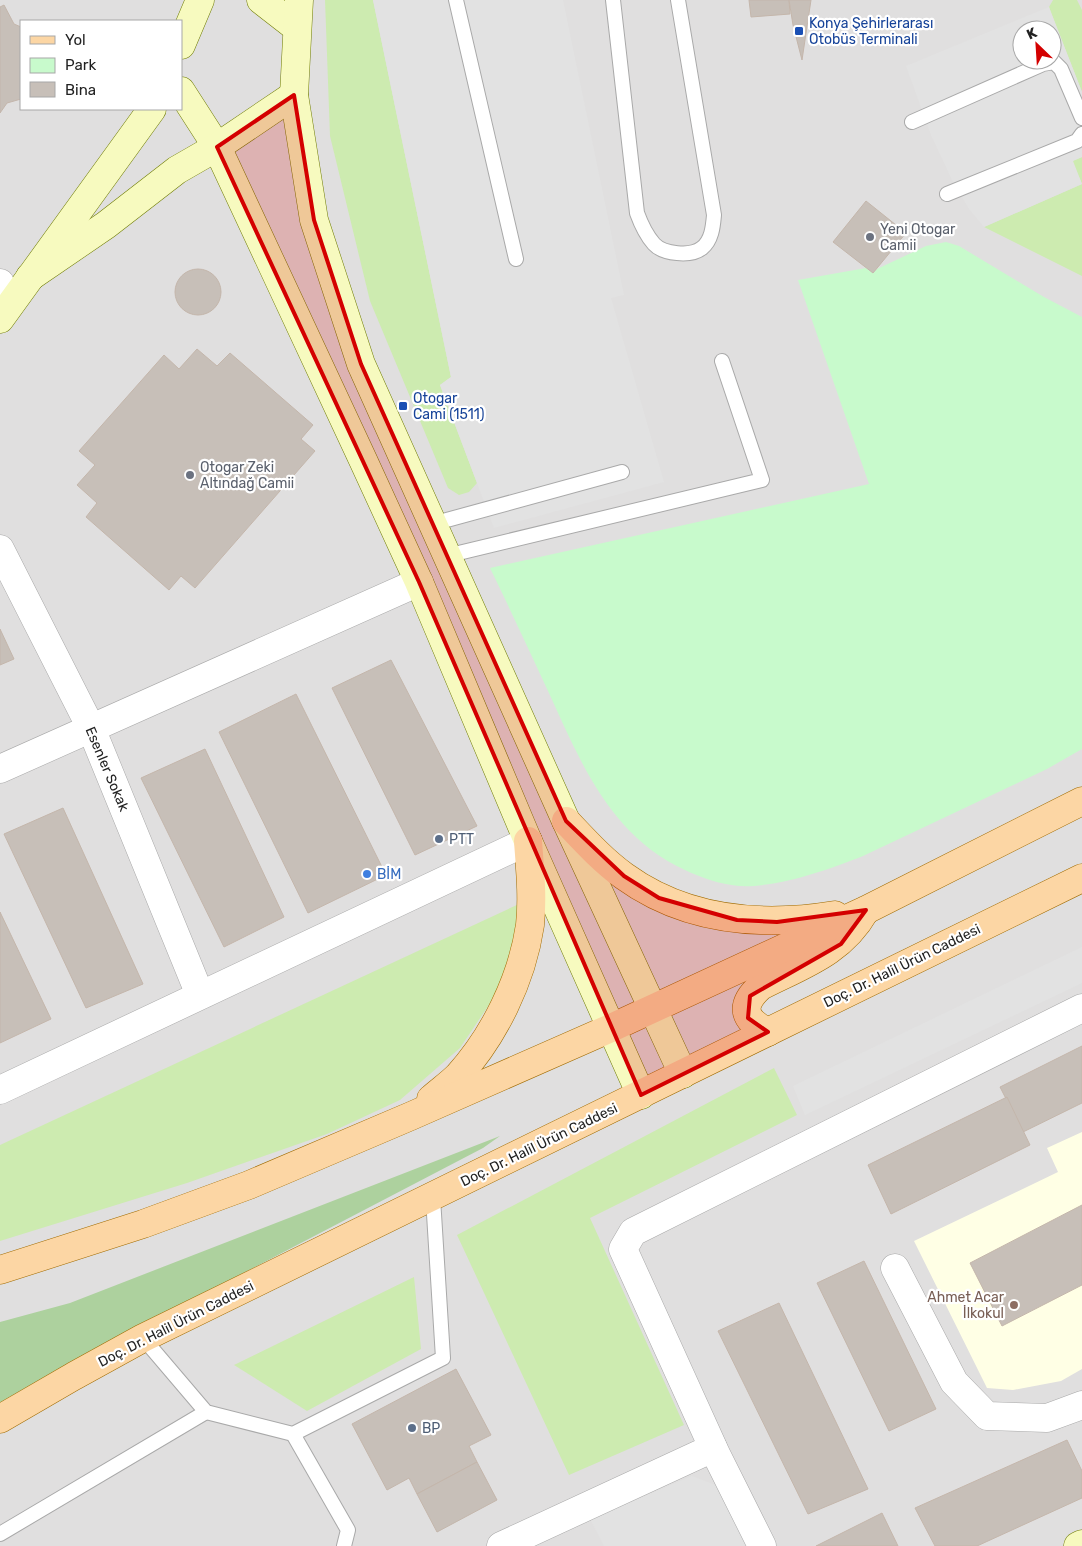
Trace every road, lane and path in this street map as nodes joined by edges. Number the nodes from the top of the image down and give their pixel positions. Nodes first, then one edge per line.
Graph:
1 (200, 0) edge
2 (261, 0) edge
3 (298, 0) edge
4 (456, 0) edge
5 (614, 0) edge
6 (678, 0) edge
7 (297, 28) junction
8 (182, 43) edge
9 (182, 93) edge
10 (294, 95) junction
11 (151, 110) edge
12 (1082, 118) edge
13 (912, 122) dead end
14 (1082, 134) edge
15 (217, 146) junction
16 (947, 194) dead end
17 (516, 259) dead end
18 (30, 277) junction
19 (3, 302) edge
20 (722, 361) dead end
21 (622, 472) dead end
22 (432, 524) junction
23 (0, 549) edge
24 (446, 556) junction
25 (419, 582) junction
26 (91, 728) junction
27 (0, 768) edge
28 (1082, 801) edge
29 (566, 821) junction
30 (528, 841) junction
31 (1082, 878) edge
32 (866, 910) junction
33 (200, 995) junction
34 (1082, 1008) edge
35 (651, 1009) junction
36 (611, 1028) junction
37 (768, 1032) junction
38 (683, 1074) junction
39 (0, 1090) edge
40 (641, 1095) junction
41 (411, 1116) junction
42 (432, 1198) junction
43 (895, 1268) dead end
44 (0, 1270) edge
45 (143, 1338) junction
46 (1082, 1405) edge
47 (206, 1412) junction
48 (0, 1419) edge
49 (293, 1434) junction
50 (713, 1448) junction
51 (0, 1534) edge
52 (1082, 1544) edge
53 (344, 1546) edge
54 (501, 1546) edge
55 (762, 1546) edge
56 (1078, 1546) edge

1 - 8 street
2 - 7 street
3 - 7 street
4 - 17 lane
5 - 6 lane
7 - 10 street
9 - 15 street
10 - 15 street
10 - 22 street
11 - 18 street
12 - 13 lane
14 - 16 lane
15 - 18 street
15 - 25 street
18 - 19 street
20 - 24 lane
21 - 22 lane
22 - 24 street
23 - 26 street, Esenler Sokak
24 - 29 street
25 - 26 street
25 - 30 street
26 - 27 street
26 - 33 street, Esenler Sokak
28 - 32 main road
29 - 32 main road
29 - 35 street
30 - 33 street
30 - 36 street
30 - 41 main road
31 - 37 main road, Doç. Dr. Halil Ürün Caddesi
32 - 35 main road
32 - 37 main road
33 - 39 street
34 - 50 street
35 - 36 main road
35 - 38 street
36 - 40 street
36 - 41 main road
37 - 38 main road, Doç. Dr. Halil Ürün Caddesi
38 - 40 main road, Doç. Dr. Halil Ürün Caddesi
40 - 42 main road, Doç. Dr. Halil Ürün Caddesi
41 - 44 main road
42 - 45 main road, Doç. Dr. Halil Ürün Caddesi
42 - 49 lane
43 - 46 street
45 - 47 lane
45 - 48 main road, Doç. Dr. Halil Ürün Caddesi
47 - 49 lane
47 - 51 lane
49 - 53 lane
50 - 54 street
50 - 55 street
52 - 56 street

